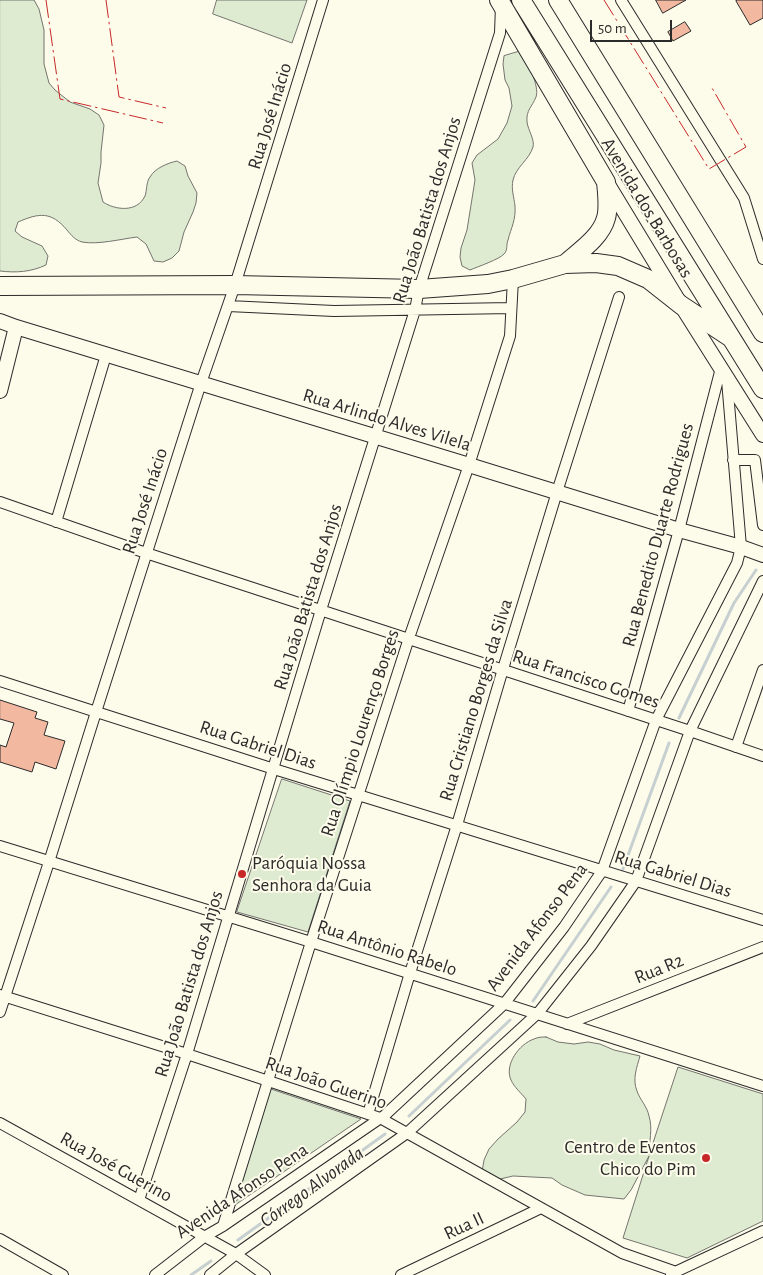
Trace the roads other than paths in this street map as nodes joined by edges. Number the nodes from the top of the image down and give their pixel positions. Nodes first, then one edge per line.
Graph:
1 (323, 0) edge
2 (521, 0) edge
3 (558, 0) edge
4 (621, 0) edge
5 (500, 1) edge
6 (540, 31) junction
7 (568, 116) junction
8 (606, 182) junction
9 (763, 259) edge
10 (565, 264) junction
11 (513, 279) junction
12 (236, 285) junction
13 (0, 286) edge
14 (419, 289) junction
15 (619, 297) dead end
16 (681, 305) junction
17 (228, 306) junction
18 (511, 308) junction
19 (415, 310) junction
20 (0, 321) edge
21 (16, 327) junction
22 (763, 333) edge
23 (731, 338) junction
24 (106, 354) junction
25 (3, 370) edge
26 (724, 373) junction
27 (201, 383) junction
28 (763, 389) edge
29 (0, 391) edge
30 (763, 435) edge
31 (376, 437) junction
32 (759, 459) edge
33 (733, 460) junction
34 (469, 465) junction
35 (557, 492) junction
36 (0, 502) edge
37 (56, 522) junction
38 (763, 525) edge
39 (679, 530) junction
40 (741, 547) junction
41 (146, 553) junction
42 (763, 555) edge
43 (763, 581) edge
44 (321, 610) junction
45 (409, 638) junction
46 (502, 670) junction
47 (763, 670) edge
48 (0, 681) edge
49 (628, 711) junction
50 (96, 712) junction
51 (656, 720) junction
52 (690, 731) junction
53 (736, 747) junction
54 (763, 756) edge
55 (274, 769) junction
56 (359, 795) junction
57 (457, 825) junction
58 (0, 846) edge
59 (49, 862) junction
60 (602, 871) junction
61 (636, 881) junction
62 (228, 917) junction
63 (763, 920) edge
64 (311, 942) junction
65 (763, 947) edge
66 (410, 973) junction
67 (2, 996) edge
68 (504, 1004) junction
69 (0, 1012) edge
70 (538, 1013) junction
71 (567, 1024) junction
72 (187, 1054) junction
73 (267, 1081) junction
74 (763, 1086) edge
75 (368, 1114) junction
76 (380, 1118) junction
77 (0, 1123) edge
78 (407, 1134) junction
79 (139, 1200) junction
80 (541, 1208) junction
81 (223, 1226) junction
82 (763, 1231) edge
83 (204, 1237) junction
84 (0, 1239) edge
85 (236, 1254) junction
86 (672, 1274) edge
87 (64, 1275) edge
88 (155, 1275) edge
89 (210, 1275) edge
90 (265, 1275) edge
91 (401, 1275) edge

1 - 12 street, Rua José Inácio
2 - 6 highway
3 - 22 highway
4 - 9 street
5 - 7 highway, Avenida dos Barbosas
5 - 14 street, Rua João Batista dos Anjos
6 - 7 highway
6 - 23 highway
7 - 8 highway, Avenida dos Barbosas
8 - 10 highway
8 - 16 street, Avenida dos Barbosas
10 - 11 highway
10 - 16 highway
11 - 14 highway
11 - 18 street, Rua Olímpio Lourenço Borges
12 - 13 highway
12 - 14 highway
12 - 17 street, Rua José Inácio
14 - 19 street, Rua João Batista dos Anjos
15 - 35 street, Rua Cristiano Borges da Silva
16 - 23 highway
16 - 26 street, Avenida dos Barbosas
17 - 19 street
17 - 27 street, Rua José Inácio
18 - 19 street
18 - 34 street, Rua Olímpio Lourenço Borges
19 - 31 street, Rua João Batista dos Anjos
20 - 21 street, Rua Arlindo Alves Vilela
21 - 24 street, Rua Arlindo Alves Vilela
21 - 25 street
23 - 28 highway
24 - 27 street, Rua Arlindo Alves Vilela
24 - 37 street
25 - 29 street
26 - 30 street, Avenida dos Barbosas
26 - 33 street, Avenida Afonso Pena
26 - 39 street, Rua Benedito Duarte Rodrigues
27 - 31 street, Rua Arlindo Alves Vilela
27 - 41 street, Rua José Inácio
31 - 34 street, Rua Arlindo Alves Vilela
31 - 44 street, Rua João Batista dos Anjos
32 - 33 street
32 - 38 street
33 - 40 street, Avenida Afonso Pena
34 - 35 street, Rua Arlindo Alves Vilela
34 - 45 street, Rua Olímpio Lourenço Borges
35 - 39 street, Rua Arlindo Alves Vilela
35 - 46 street, Rua Cristiano Borges da Silva
36 - 37 street, Rua Francisco Gomes
37 - 41 street, Rua Francisco Gomes
39 - 40 street, Rua Arlindo Alves Vilela
39 - 49 street, Rua Benedito Duarte Rodrigues
40 - 42 street, Rua Arlindo Alves Vilela
40 - 51 street, Avenida Afonso Pena
41 - 44 street, Rua Francisco Gomes
41 - 50 street, Rua José Inácio
43 - 52 street
44 - 45 street, Rua Francisco Gomes
44 - 55 street, Rua João Batista dos Anjos
45 - 46 street, Rua Francisco Gomes
45 - 56 street, Rua Olímpio Lourenço Borges
46 - 49 street, Rua Francisco Gomes
46 - 57 street, Rua Cristiano Borges da Silva
47 - 53 street
48 - 50 street, Rua Gabriel Dias
49 - 51 street, Rua Francisco Gomes
50 - 55 street, Rua Gabriel Dias
50 - 59 street, Rua José Inácio
51 - 52 street, Rua Francisco Gomes
51 - 60 street, Avenida Afonso Pena
52 - 53 street, Rua Francisco Gomes
52 - 61 street
53 - 54 street, Rua Francisco Gomes
55 - 56 street, Rua Gabriel Dias
55 - 62 street, Rua João Batista dos Anjos
56 - 57 street, Rua Gabriel Dias
56 - 64 street, Rua Olímpio Lourenço Borges
57 - 60 street, Rua Gabriel Dias
57 - 66 street, Rua Cristiano Borges da Silva
58 - 59 street, Rua Antônio Rabelo
59 - 62 street, Rua Antônio Rabelo
59 - 67 street, Rua José Inácio
60 - 61 street, Rua Gabriel Dias
60 - 68 street, Avenida Afonso Pena
61 - 63 street, Rua Gabriel Dias
61 - 70 street
62 - 64 street, Rua Antônio Rabelo
62 - 72 street, Rua João Batista dos Anjos
64 - 66 street, Rua Antônio Rabelo
64 - 73 street, Rua Olímpio Lourenço Borges
65 - 71 street, Rua R2
66 - 68 street, Rua Antônio Rabelo
66 - 75 street, Rua Cristiano Borges da Silva
67 - 69 street, Rua José Inácio
67 - 72 street, Rua João Guerino
68 - 70 street, Rua Antônio Rabelo
68 - 76 street, Avenida Afonso Pena
70 - 71 street, Rua Antônio Rabelo
70 - 78 street
71 - 74 street, Rua Antônio Rabelo
72 - 73 street, Rua João Guerino
72 - 79 street, Rua João Batista dos Anjos
73 - 75 street, Rua João Guerino
73 - 81 street, Rua Olímpio Lourenço Borges
75 - 76 street, Rua João Guerino
76 - 78 street, Rua João Guerino
76 - 81 street, Avenida Afonso Pena
77 - 79 street, Rua José Guerino
78 - 80 street, Rua João Guerino
78 - 85 street
79 - 83 street, Rua José Guerino
80 - 86 street, Rua João Guerino
80 - 91 street, Rua II
81 - 83 street, Avenida Afonso Pena
82 - 86 street
83 - 85 street, Rua José Guerino
83 - 88 street, Avenida Afonso Pena
84 - 87 street
85 - 89 street
85 - 90 street, Rua José Guerino

